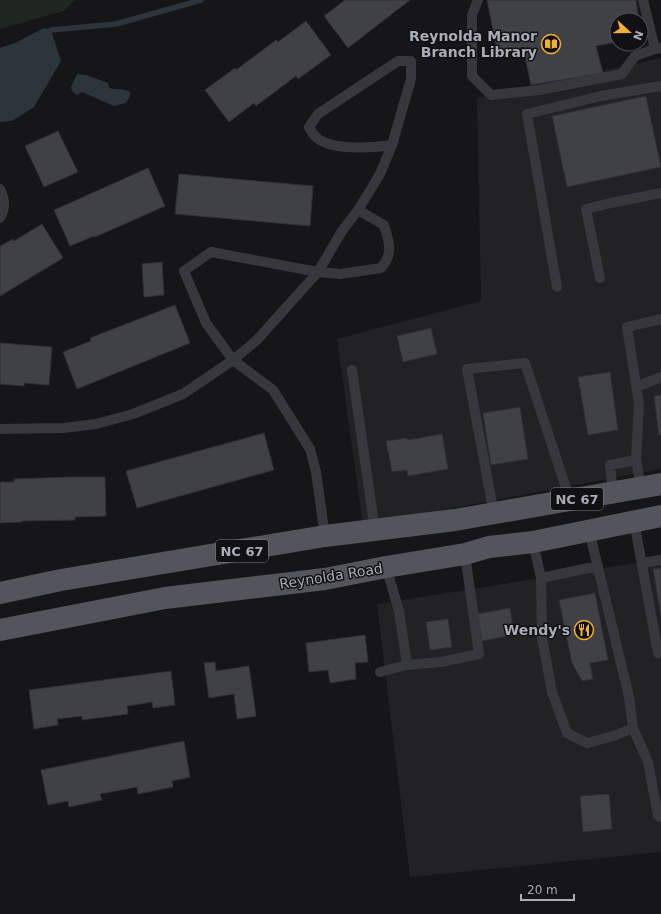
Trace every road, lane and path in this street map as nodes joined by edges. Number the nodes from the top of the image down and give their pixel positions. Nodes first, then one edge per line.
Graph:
1 (478, 0) edge
2 (643, 0) edge
3 (658, 48) edge
4 (661, 86) edge
5 (392, 145) junction
6 (0, 189) edge
7 (661, 192) edge
8 (358, 210) junction
9 (0, 218) edge
10 (318, 272) junction
11 (600, 278) dead end
12 (557, 287) dead end
13 (661, 319) edge
14 (233, 360) junction
15 (352, 370) dead end
16 (661, 377) edge
17 (636, 387) junction
18 (0, 429) edge
19 (636, 460) junction
20 (651, 486) edge
21 (613, 493) junction
22 (570, 500) junction
23 (494, 514) junction
24 (661, 516) edge
25 (634, 521) junction
26 (590, 530) junction
27 (375, 531) junction
28 (326, 536) junction
29 (533, 542) junction
30 (465, 554) junction
31 (661, 560) edge
32 (642, 563) junction
33 (598, 566) junction
34 (386, 567) junction
35 (541, 578) junction
36 (0, 593) edge
37 (0, 630) edge
38 (661, 652) edge
39 (407, 665) junction
40 (380, 672) dead end
41 (633, 728) junction
42 (661, 818) edge

1 - 3 lane
2 - 3 lane
4 - 12 lane
5 - 5 lane
5 - 8 lane
6 - 9 lane
7 - 11 lane
8 - 10 lane
8 - 10 lane
10 - 14 lane
10 - 14 lane
13 - 17 lane
14 - 18 lane
14 - 28 lane
15 - 27 lane
16 - 17 lane
17 - 19 lane
19 - 20 lane
19 - 21 lane
20 - 21 main road, NC 67
21 - 22 main road, NC 67
22 - 23 main road, NC 67
22 - 23 lane
23 - 27 main road, NC 67
24 - 25 main road, Reynolda Road / NC 67
25 - 26 main road, Reynolda Road / NC 67
25 - 32 lane
26 - 29 main road, Reynolda Road / NC 67
26 - 33 lane
27 - 28 main road, NC 67
28 - 36 main road, NC 67
29 - 30 main road, Reynolda Road / NC 67
29 - 35 lane
30 - 34 main road, Reynolda Road / NC 67
30 - 39 lane
31 - 32 lane
32 - 38 lane
33 - 35 lane
33 - 41 lane
34 - 37 main road, Reynolda Road / NC 67
34 - 39 lane
35 - 41 lane
39 - 40 lane
41 - 42 lane

